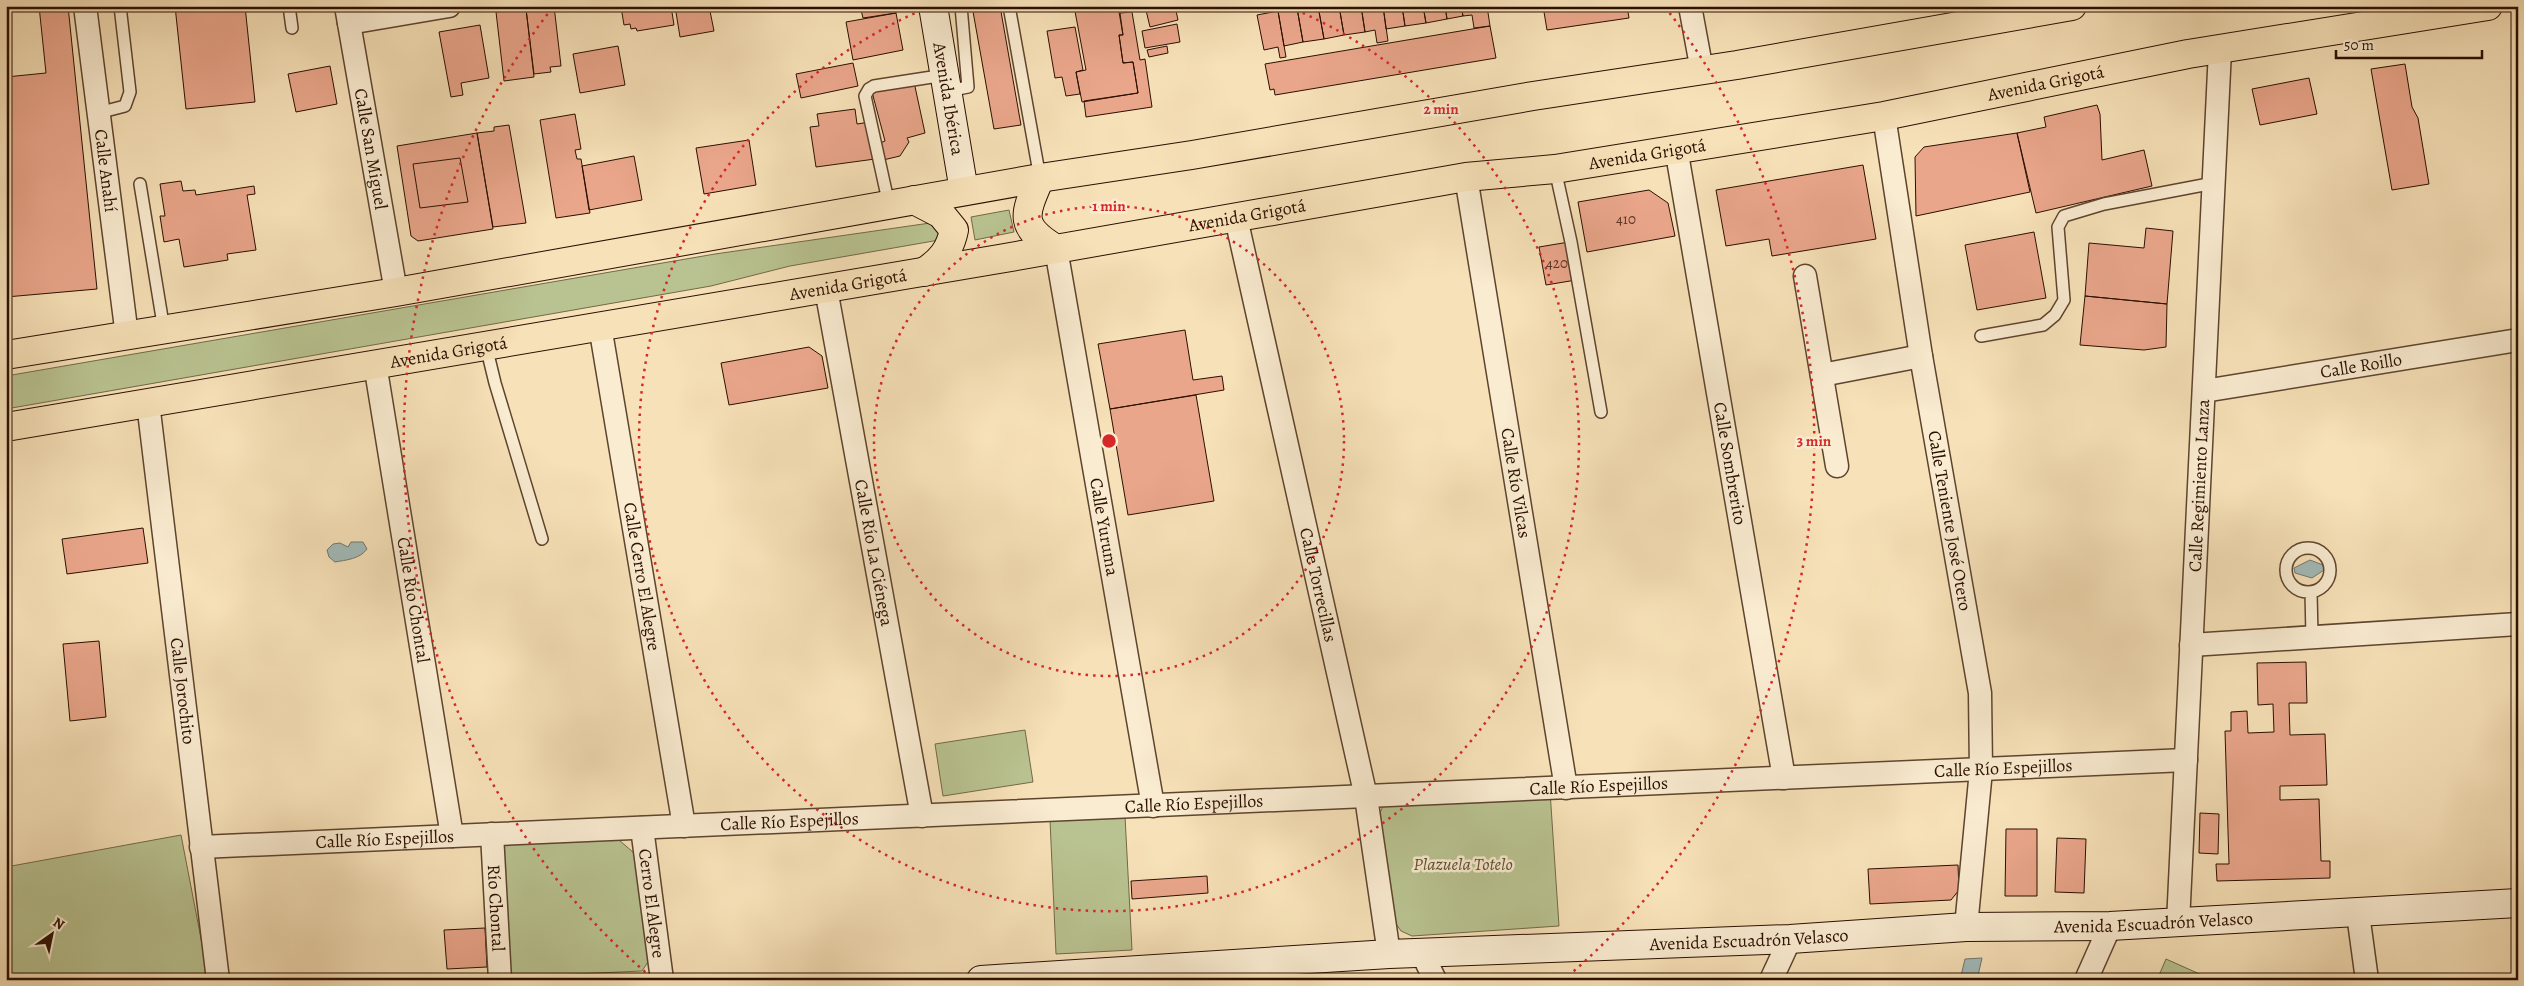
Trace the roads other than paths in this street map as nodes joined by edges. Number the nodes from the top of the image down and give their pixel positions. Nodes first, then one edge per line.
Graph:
1 (85, 6) edge
2 (120, 6) edge
3 (289, 6) edge
4 (450, 6) edge
5 (933, 6) edge
6 (961, 6) edge
7 (1009, 6) edge
8 (1690, 6) edge
9 (2072, 6) edge
10 (2481, 7) edge
11 (347, 15) edge
12 (292, 28) dead end
13 (2220, 50) junction
14 (1702, 71) junction
15 (946, 83) junction
16 (98, 113) junction
17 (1884, 116) junction
18 (1676, 148) junction
19 (1555, 169) junction
20 (1466, 177) junction
21 (1040, 178) junction
22 (2214, 183) junction
23 (140, 184) dead end
24 (964, 192) junction
25 (902, 203) junction
26 (1236, 218) junction
27 (1056, 249) junction
28 (924, 272) junction
29 (1805, 276) dead end
30 (826, 289) junction
31 (396, 292) junction
32 (600, 326) junction
33 (164, 330) junction
34 (127, 336) junction
35 (1981, 336) dead end
36 (2518, 340) edge
37 (486, 346) junction
38 (6, 355) edge
39 (1921, 356) junction
40 (375, 364) junction
41 (1822, 375) junction
42 (2204, 391) junction
43 (148, 403) junction
44 (1601, 412) dead end
45 (6, 427) edge
46 (1837, 466) dead end
47 (542, 540) dead end
48 (2311, 592) dead end
49 (2518, 624) edge
50 (2312, 636) junction
51 (2192, 645) junction
52 (2186, 760) junction
53 (1981, 770) junction
54 (1784, 778) junction
55 (1566, 788) junction
56 (1366, 797) junction
57 (1154, 806) junction
58 (922, 816) junction
59 (684, 826) junction
60 (642, 828) junction
61 (492, 834) junction
62 (452, 836) junction
63 (202, 847) junction
64 (2518, 903) edge
65 (2358, 914) junction
66 (2178, 923) junction
67 (2110, 926) junction
68 (1966, 927) junction
69 (1790, 939) junction
70 (1389, 954) junction
71 (1423, 954) junction
72 (1190, 973) edge
73 (218, 980) edge
74 (500, 980) edge
75 (662, 980) edge
76 (981, 980) edge
77 (1434, 980) edge
78 (1771, 980) edge
79 (2086, 980) edge
80 (2367, 980) edge

1 - 16 street, Calle Anahí
2 - 16 lane
3 - 12 lane
4 - 11 street
5 - 15 street, Avenida Ibérica
6 - 15 lane
7 - 21 lane
8 - 14 street
9 - 14 main road
10 - 13 main road, Avenida Grigotá
11 - 31 street, Calle San Miguel
13 - 17 main road, Avenida Grigotá
13 - 22 street, Calle Regimiento Lanza
14 - 21 main road
15 - 24 street, Avenida Ibérica
15 - 25 lane
16 - 34 street, Calle Anahí
17 - 18 main road, Avenida Grigotá
17 - 39 street, Calle Teniente José Otero
18 - 19 main road, Avenida Grigotá
18 - 54 street, Calle Sombrerito
19 - 20 main road, Avenida Grigotá
19 - 44 lane
20 - 26 main road, Avenida Grigotá
20 - 55 street, Calle Río Vilcas
21 - 24 main road
21 - 27 main road
22 - 35 lane
22 - 42 street, Calle Regimiento Lanza
23 - 33 lane
24 - 25 main road
25 - 28 main road
25 - 31 main road
26 - 27 main road, Avenida Grigotá
26 - 56 street, Calle Torrecillas
27 - 28 main road, Avenida Grigotá
27 - 57 street, Calle Yuruma
28 - 30 main road, Avenida Grigotá
29 - 41 street
30 - 32 main road, Avenida Grigotá
30 - 58 street, Calle Río La Ciénega
31 - 33 main road
32 - 37 main road, Avenida Grigotá
32 - 59 street, Calle Cerro El Alegre
33 - 34 main road
34 - 38 main road
36 - 42 street, Calle Roillo
37 - 40 main road, Avenida Grigotá
37 - 47 lane
39 - 41 street
39 - 53 street, Calle Teniente José Otero
40 - 43 main road, Avenida Grigotá
40 - 62 street, Calle Río Chontal
41 - 46 street
42 - 51 street, Calle Regimiento Lanza
43 - 45 main road, Avenida Grigotá
43 - 63 street, Calle Jorochito
48 - 50 lane
49 - 50 street
50 - 51 street
51 - 52 street, Calle Regimiento Lanza
52 - 53 street, Calle Río Espejillos
52 - 66 street, Calle Regimiento Lanza
53 - 54 street, Calle Río Espejillos
53 - 68 street, Calle Teniente José Otero
54 - 55 street, Calle Río Espejillos
55 - 56 street, Calle Río Espejillos
56 - 57 street, Calle Río Espejillos
56 - 70 street, Calle Torrecillas
57 - 58 street, Calle Río Espejillos
58 - 59 street, Calle Río Espejillos
59 - 60 street, Calle Río Espejillos
60 - 61 street, Calle Río Espejillos
60 - 75 street, Cerro El Alegre
61 - 62 street, Calle Río Espejillos
61 - 74 street, Río Chontal
62 - 63 street, Calle Río Espejillos
63 - 73 street, Calle Jorochito
64 - 65 street, Avenida Escuadrón Velasco
65 - 66 street, Avenida Escuadrón Velasco
65 - 80 street
66 - 67 street, Avenida Escuadrón Velasco
67 - 68 street, Avenida Escuadrón Velasco
67 - 79 street
68 - 69 street, Avenida Escuadrón Velasco
69 - 71 street, Avenida Escuadrón Velasco
69 - 78 street
70 - 71 street, Avenida Escuadrón Velasco
70 - 72 street, Avenida Escuadrón Velasco
71 - 77 street
72 - 76 street, Avenida Escuadrón Velasco

